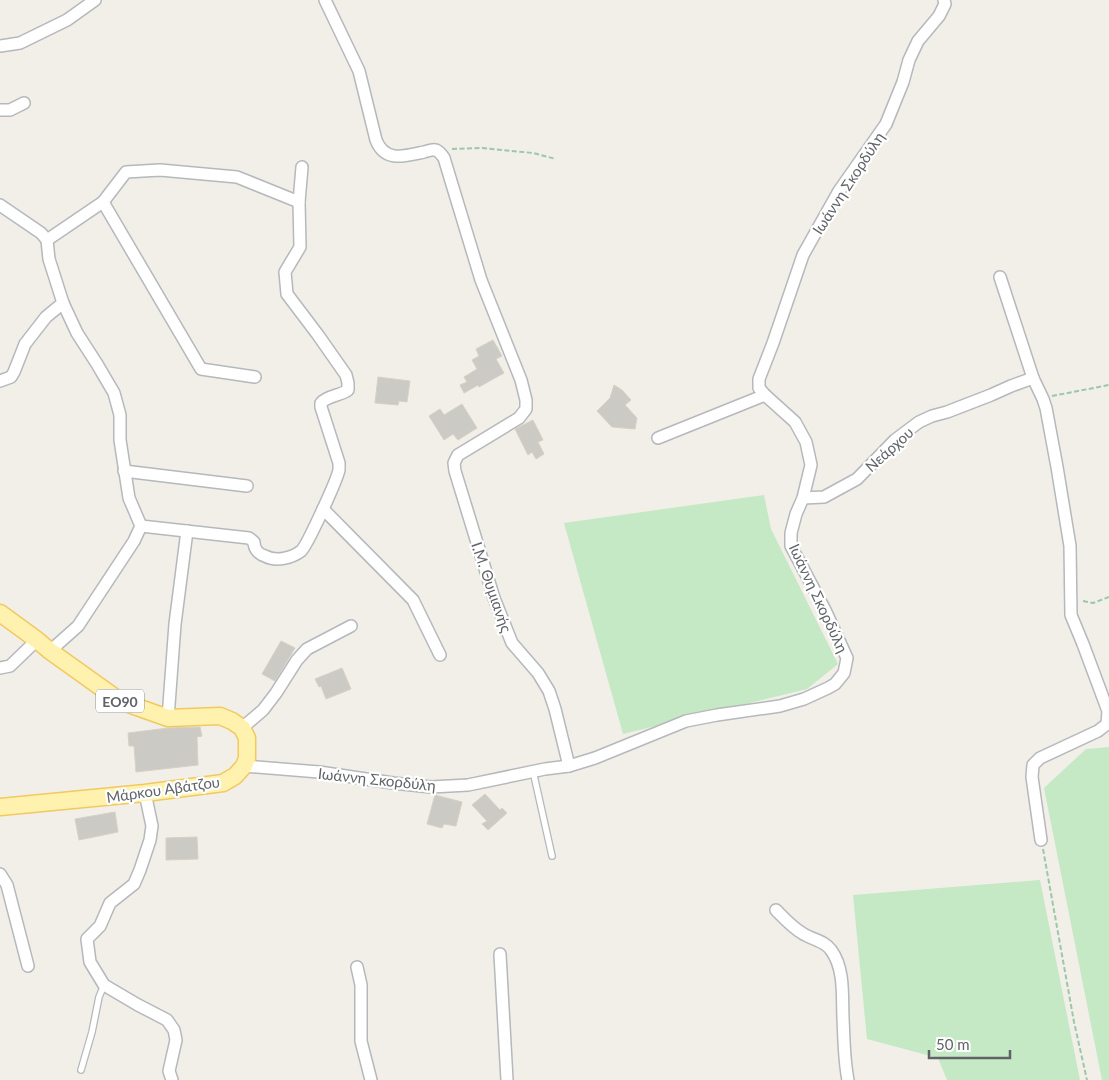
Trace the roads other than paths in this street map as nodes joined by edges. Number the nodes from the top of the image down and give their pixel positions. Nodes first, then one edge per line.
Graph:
1 (96, 0) edge
2 (325, 0) edge
3 (944, 0) edge
4 (0, 46) edge
5 (24, 103) dead end
6 (0, 110) edge
7 (302, 167) dead end
8 (103, 202) junction
9 (299, 202) junction
10 (0, 205) edge
11 (47, 240) junction
12 (1000, 277) dead end
13 (63, 303) junction
14 (255, 376) dead end
15 (1033, 378) junction
16 (0, 381) edge
17 (765, 395) junction
18 (658, 438) dead end
19 (124, 470) junction
20 (247, 486) dead end
21 (803, 498) junction
22 (323, 509) junction
23 (141, 526) junction
24 (187, 531) junction
25 (0, 613) edge
26 (351, 626) dead end
27 (37, 640) junction
28 (50, 651) junction
29 (440, 655) dead end
30 (0, 668) edge
31 (168, 718) junction
32 (242, 728) junction
33 (244, 766) junction
34 (568, 766) junction
35 (533, 771) junction
36 (145, 793) junction
37 (0, 807) edge
38 (1041, 840) road end
39 (552, 856) dead end
40 (0, 874) edge
41 (776, 910) dead end
42 (500, 954) dead end
43 (28, 966) dead end
44 (357, 966) dead end
45 (104, 985) junction
46 (81, 1070) dead end
47 (172, 1080) edge
48 (371, 1080) edge
49 (507, 1080) edge
50 (848, 1080) edge

1 - 4 street
2 - 34 street, Ι.Μ. Θυμιανής
3 - 17 street, Ιωάννη Σκορδύλη
5 - 6 street
7 - 9 street
8 - 9 street
8 - 11 street
8 - 14 street
9 - 22 street
10 - 11 street
11 - 13 street
12 - 15 street
13 - 16 street
13 - 19 street
15 - 21 street, Νεάρχου
15 - 38 street
17 - 18 street
17 - 21 street, Ιωάννη Σκορδύλη
19 - 20 street
19 - 23 street
21 - 34 street, Ιωάννη Σκορδύλη
22 - 24 street
22 - 29 street
23 - 24 street
23 - 28 street
24 - 31 street
25 - 27 main road, ΕΟ90
26 - 32 street
27 - 28 main road, ΕΟ90
27 - 30 street
28 - 31 main road, ΕΟ90
31 - 32 main road, ΕΟ90
32 - 33 main road
33 - 35 street, Ιωάννη Σκορδύλη
33 - 36 main road, Μάρκου Αβάτζου
34 - 35 street, Ιωάννη Σκορδύλη
35 - 39 lane
36 - 37 main road, Μάρκου Αβάτζου
36 - 45 street
40 - 43 street
41 - 50 street
42 - 49 street
44 - 48 street
45 - 46 lane
45 - 47 street

